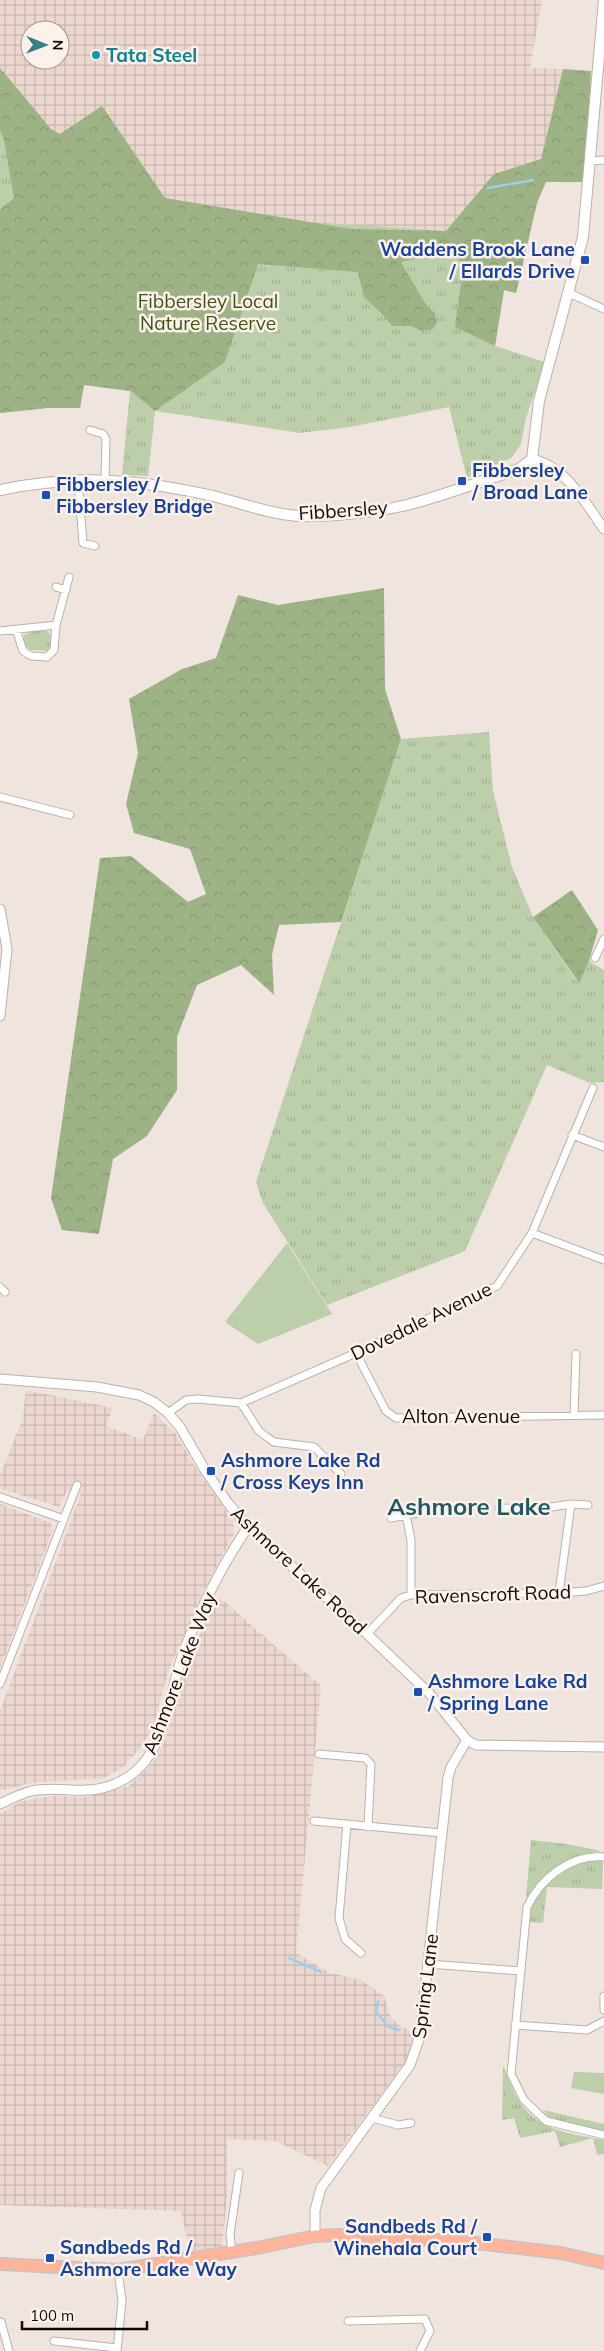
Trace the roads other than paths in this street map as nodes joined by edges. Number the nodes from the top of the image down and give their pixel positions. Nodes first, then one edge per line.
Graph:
1 (604, 0) edge
2 (604, 160) edge
3 (591, 161) junction
4 (569, 293) junction
5 (604, 309) edge
6 (90, 430) dead end
7 (532, 459) junction
8 (78, 480) junction
9 (106, 480) junction
10 (0, 490) edge
11 (604, 529) edge
12 (95, 546) dead end
13 (69, 577) dead end
14 (56, 587) dead end
15 (66, 590) junction
16 (56, 625) junction
17 (16, 630) junction
18 (0, 631) edge
19 (0, 796) edge
20 (70, 815) dead end
21 (0, 909) edge
22 (604, 939) edge
23 (3, 949) edge
24 (595, 958) dead end
25 (0, 1016) edge
26 (593, 1088) dead end
27 (572, 1135) junction
28 (604, 1147) edge
29 (532, 1233) junction
30 (604, 1260) edge
31 (356, 1353) junction
32 (576, 1354) dead end
33 (0, 1379) edge
34 (241, 1403) junction
35 (168, 1413) junction
36 (574, 1415) junction
37 (604, 1415) edge
38 (341, 1474) dead end
39 (77, 1485) dead end
40 (0, 1497) edge
41 (571, 1504) junction
42 (588, 1506) dead end
43 (500, 1508) dead end
44 (434, 1510) dead end
45 (406, 1515) junction
46 (392, 1518) dead end
47 (64, 1519) junction
48 (248, 1527) junction
49 (604, 1586) edge
50 (559, 1593) junction
51 (411, 1595) junction
52 (367, 1634) junction
53 (0, 1684) edge
54 (468, 1740) junction
55 (604, 1747) edge
56 (319, 1754) dead end
57 (0, 1804) edge
58 (314, 1821) dead end
59 (348, 1824) junction
60 (368, 1827) junction
61 (442, 1833) junction
62 (604, 1857) edge
63 (361, 1953) dead end
64 (429, 1964) junction
65 (520, 1971) junction
66 (604, 1996) edge
67 (604, 2010) edge
68 (604, 2021) edge
69 (515, 2025) junction
70 (372, 2118) junction
71 (411, 2123) dead end
72 (604, 2135) edge
73 (240, 2173) dead end
74 (315, 2236) junction
75 (232, 2253) junction
76 (604, 2263) edge
77 (0, 2264) edge
78 (118, 2270) junction
79 (348, 2321) dead end
80 (1, 2322) dead end
81 (2, 2334) edge
82 (54, 2341) dead end
83 (117, 2349) edge
84 (9, 2351) edge
85 (420, 2351) edge

1 - 3 main road
2 - 3 street
3 - 4 main road
4 - 5 street
4 - 7 main road
6 - 9 street
7 - 9 main road, Fibbersley
7 - 11 street
8 - 9 main road, Fibbersley
8 - 10 main road, Fibbersley
8 - 12 street
13 - 15 street
14 - 15 street
15 - 16 street
16 - 17 street
16 - 17 street
17 - 18 street
19 - 20 street
21 - 23 street
22 - 24 street
23 - 25 street
26 - 27 street, Dovedale Avenue
27 - 28 street
27 - 29 street, Dovedale Avenue
29 - 30 street
29 - 31 street, Dovedale Avenue
31 - 34 street, Dovedale Avenue
31 - 36 street, Alton Avenue
32 - 36 street
33 - 35 street, Ashmore Lake Road
34 - 35 street, Dovedale Avenue
34 - 38 street
35 - 48 street, Ashmore Lake Road
36 - 37 street, Alton Avenue
39 - 47 street
40 - 47 street
41 - 42 street
41 - 43 street
41 - 50 street
44 - 45 street
45 - 46 street
45 - 51 street
47 - 53 street
48 - 52 street, Ashmore Lake Road
48 - 57 street, Ashmore Lake Way
49 - 50 street, Ravenscroft Road
50 - 51 street, Ravenscroft Road
51 - 52 street, Ravenscroft Road
52 - 54 street, Ashmore Lake Road
54 - 55 street
54 - 61 street, Spring Lane
56 - 60 street
58 - 59 street
59 - 60 street
59 - 63 street
60 - 61 street
61 - 64 street, Spring Lane
62 - 65 street
64 - 65 street
64 - 70 street, Spring Lane
65 - 69 street
66 - 67 street
68 - 69 street
69 - 72 street
70 - 71 street
70 - 74 street, Spring Lane
73 - 75 street
74 - 75 main road
74 - 76 main road
75 - 78 main road
77 - 78 main road
78 - 83 street
79 - 85 street
80 - 81 street
81 - 84 street
82 - 83 street

